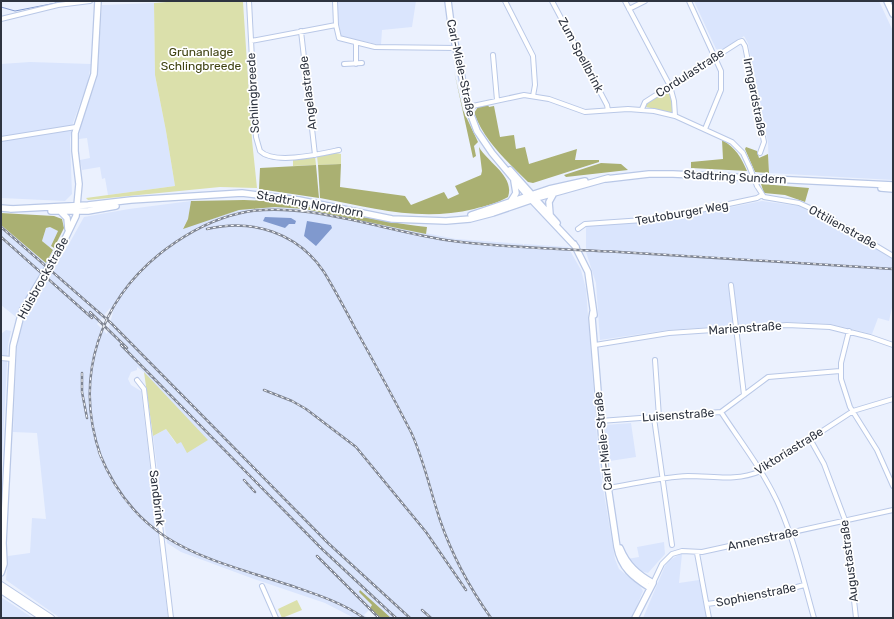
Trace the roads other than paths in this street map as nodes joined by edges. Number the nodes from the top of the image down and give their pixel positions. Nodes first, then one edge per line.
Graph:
1 (90, 1) edge
2 (98, 1) edge
3 (249, 1) edge
4 (335, 1) edge
5 (448, 1) edge
6 (505, 1) edge
7 (552, 1) edge
8 (625, 1) edge
9 (645, 1) edge
10 (689, 1) edge
11 (887, 1) edge
12 (629, 9) junction
13 (893, 14) edge
14 (1, 19) edge
15 (336, 25) junction
16 (301, 31) junction
17 (251, 41) junction
18 (742, 41) joint
19 (356, 43) junction
20 (456, 48) junction
21 (493, 55) dead end
22 (715, 56) junction
23 (362, 63) dead end
24 (344, 64) dead end
25 (356, 64) junction
26 (670, 86) junction
27 (533, 96) junction
28 (497, 100) junction
29 (468, 107) junction
30 (642, 109) junction
31 (608, 110) junction
32 (675, 116) junction
33 (76, 127) junction
34 (704, 129) junction
35 (1, 139) edge
36 (339, 150) dead end
37 (492, 153) junction
38 (760, 153) dead end
39 (315, 154) junction
40 (608, 178) junction
41 (514, 180) junction
42 (862, 184) junction
43 (893, 185) edge
44 (893, 189) edge
45 (554, 193) junction
46 (762, 195) junction
47 (532, 197) junction
48 (511, 202) junction
49 (1, 208) edge
50 (11, 208) junction
51 (77, 208) junction
52 (60, 211) junction
53 (553, 218) junction
54 (459, 220) junction
55 (578, 229) dead end
56 (65, 239) junction
57 (576, 247) junction
58 (893, 256) edge
59 (730, 285) dead end
60 (735, 328) junction
61 (848, 331) junction
62 (595, 344) junction
63 (893, 345) edge
64 (1, 358) edge
65 (12, 359) junction
66 (655, 360) dead end
67 (840, 371) junction
68 (137, 380) dead end
69 (744, 394) junction
70 (893, 399) edge
71 (853, 411) junction
72 (721, 412) junction
73 (659, 417) junction
74 (654, 418) junction
75 (600, 421) junction
76 (810, 439) junction
77 (761, 471) junction
78 (4, 472) edge
79 (663, 479) junction
80 (893, 486) edge
81 (608, 488) junction
82 (893, 510) edge
83 (845, 520) junction
84 (790, 533) junction
85 (672, 545) dead end
86 (3, 551) junction
87 (697, 553) junction
88 (1, 558) edge
89 (1, 573) edge
90 (1, 585) edge
91 (651, 585) junction
92 (804, 585) junction
93 (262, 586) dead end
94 (1, 590) edge
95 (707, 604) junction
96 (639, 615) edge
97 (43, 618) edge
98 (51, 618) edge
99 (171, 618) edge
100 (276, 618) edge
101 (635, 618) edge
102 (709, 618) edge
103 (814, 618) edge
104 (856, 618) edge

1 - 14 street
2 - 33 street, Hülsbrockstraße
3 - 17 street, Schlingbreede
4 - 15 street
5 - 20 street, Carl-Miele-Straße
6 - 27 street
7 - 31 street, Zum Spellbrink
8 - 12 street
9 - 12 street
10 - 22 street
11 - 13 street
12 - 26 street
15 - 16 street
15 - 19 street
16 - 17 street
16 - 39 street, Angelastraße
17 - 39 street, Schlingbreede
18 - 22 street, Cordulastraße
18 - 38 street, Irmgardstraße
19 - 20 street
19 - 25 street
20 - 29 street, Carl-Miele-Straße
21 - 28 street
22 - 26 street, Cordulastraße
22 - 34 street
23 - 25 street
24 - 25 street
26 - 30 street, Cordulastraße
26 - 32 street
27 - 28 street
27 - 31 street
28 - 29 street
29 - 37 street, Carl-Miele-Straße
30 - 31 street
30 - 32 street
32 - 34 street
33 - 35 street
33 - 51 street, Hülsbrockstraße
34 - 46 street, bridge
36 - 39 street, Schlingbreede
37 - 41 street, Carl-Miele-Straße
37 - 47 street, Carl-Miele-Straße
40 - 42 street, Stadtring Sundern
40 - 45 street, Stadtring Sundern
40 - 47 street, Stadtring Sundern
41 - 47 street, Carl-Miele-Straße
41 - 48 street
42 - 43 street, Stadtring Sundern
42 - 44 street, Stadtring Sundern
45 - 47 street, Stadtring Sundern
45 - 53 street
46 - 55 street, Teutoburger Weg
46 - 58 street, Ottilienstraße
47 - 48 street, Stadtring Nordhorn
47 - 53 street, Carl-Miele-Straße
47 - 54 street, Stadtring Nordhorn
47 - 57 street, Carl-Miele-Straße
48 - 54 street, Stadtring Nordhorn
49 - 50 street, Stadtring Nordhorn
50 - 51 street, Stadtring Nordhorn
50 - 52 street, Stadtring Nordhorn
51 - 52 street, Stadtring Nordhorn
51 - 54 street, Stadtring Nordhorn
51 - 56 street, Hülsbrockstraße
52 - 56 street
53 - 57 street, Carl-Miele-Straße
56 - 65 street, Hülsbrockstraße
57 - 62 street, Carl-Miele-Straße
59 - 60 street
60 - 61 street, Marienstraße
60 - 62 street, Marienstraße
60 - 69 street
61 - 63 street, Marienstraße
61 - 67 street
62 - 75 street, Carl-Miele-Straße
64 - 65 street
65 - 78 street, Hülsbrockstraße
66 - 73 street
67 - 69 street, Luisenstraße
67 - 71 street
68 - 99 street, Sandbrink
69 - 72 street, Luisenstraße
70 - 71 street, Viktoriastraße
71 - 76 street, Viktoriastraße
71 - 80 street
72 - 73 street, Luisenstraße
72 - 77 street
73 - 74 street, Luisenstraße
74 - 75 street, Luisenstraße
74 - 79 street
75 - 81 street, Carl-Miele-Straße
76 - 77 street, Viktoriastraße
76 - 83 street, Augustastraße
77 - 79 street, Viktoriastraße
77 - 84 street
78 - 86 street, Hülsbrockstraße
79 - 81 street, Viktoriastraße
79 - 85 street
81 - 91 street, Carl-Miele-Straße
82 - 83 street, Annenstraße
83 - 84 street, Annenstraße
83 - 104 street, Augustastraße
84 - 87 street, Annenstraße
84 - 92 street
86 - 88 street, Hülsbrockstraße
86 - 89 street, Hülsbrockstraße
87 - 91 street, Annenstraße
87 - 95 street
90 - 98 main road
91 - 96 street
92 - 95 street, Sophienstraße
92 - 103 street
93 - 100 street
94 - 97 main road
95 - 102 street
96 - 101 street

